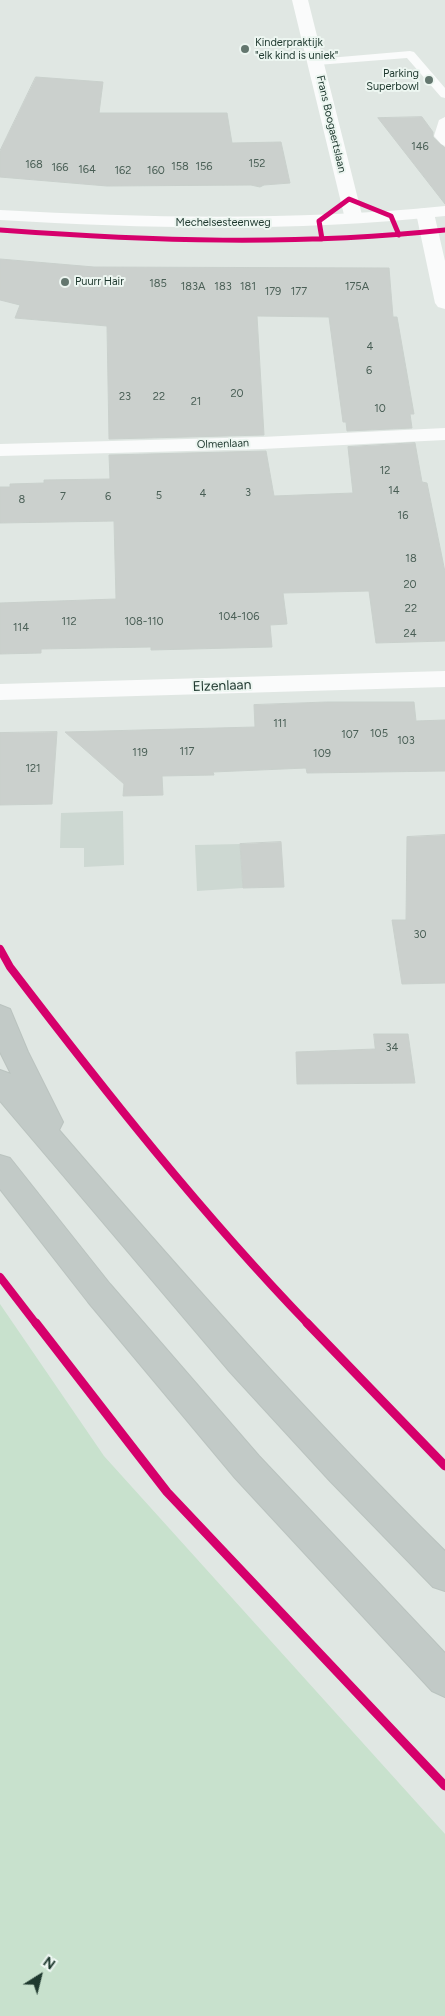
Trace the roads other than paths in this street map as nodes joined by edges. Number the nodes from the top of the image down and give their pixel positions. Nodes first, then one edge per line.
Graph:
1 (300, 0) edge
2 (317, 62) junction
3 (445, 95) edge
4 (445, 120) edge
5 (445, 142) edge
6 (445, 211) edge
7 (425, 213) junction
8 (0, 215) edge
9 (354, 219) junction
10 (445, 303) edge
11 (445, 434) edge
12 (0, 450) edge
13 (445, 679) edge
14 (0, 692) edge
15 (0, 1016) edge
16 (0, 1081) edge
17 (65, 1154) junction
18 (0, 1167) edge
19 (445, 1576) edge
20 (445, 1679) edge

1 - 2 street, Frans Boogaertslaan
2 - 3 lane
2 - 9 street, Frans Boogaertslaan
4 - 5 lane
6 - 7 street, Mechelsesteenweg
7 - 9 street, Mechelsesteenweg
7 - 10 street
8 - 9 street, Mechelsesteenweg
11 - 12 street, Olmenlaan
13 - 14 street, Elzenlaan
15 - 17 highway
16 - 17 highway
17 - 19 highway
18 - 20 highway

